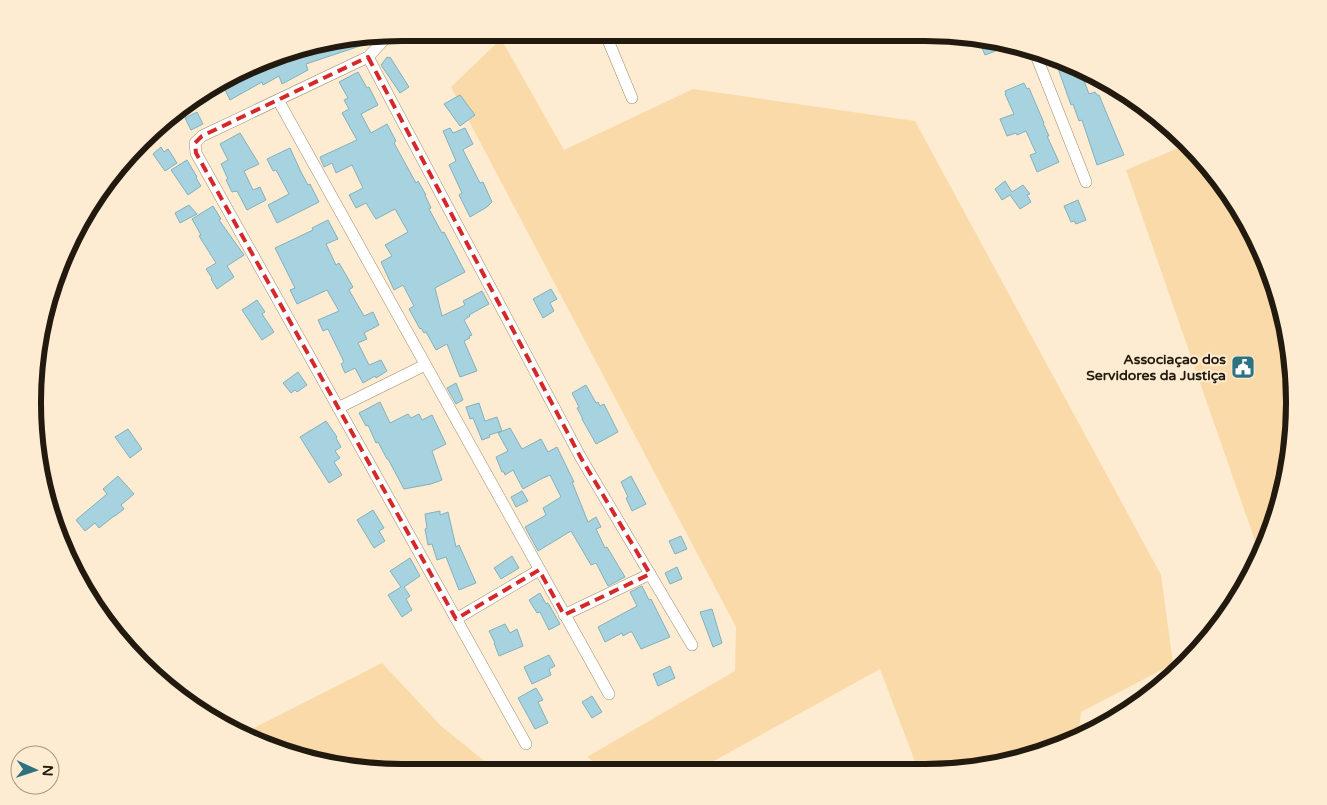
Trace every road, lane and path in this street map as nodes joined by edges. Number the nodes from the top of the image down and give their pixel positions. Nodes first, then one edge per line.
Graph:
1 (608, 41) edge
2 (382, 42) edge
3 (368, 57) junction
4 (1038, 59) edge
5 (632, 98) dead end
6 (278, 100) junction
7 (1086, 182) dead end
8 (425, 365) junction
9 (338, 408) junction
10 (539, 570) junction
11 (650, 574) junction
12 (564, 615) junction
13 (456, 619) junction
14 (692, 645) dead end
15 (609, 694) dead end
16 (526, 744) dead end

1 - 5 street
2 - 3 street
3 - 6 street
3 - 11 street
4 - 7 street
6 - 8 street
6 - 9 street
8 - 9 street
8 - 10 street
9 - 13 street
10 - 12 street
10 - 13 street
11 - 12 street
11 - 14 street
12 - 15 street
13 - 16 street

